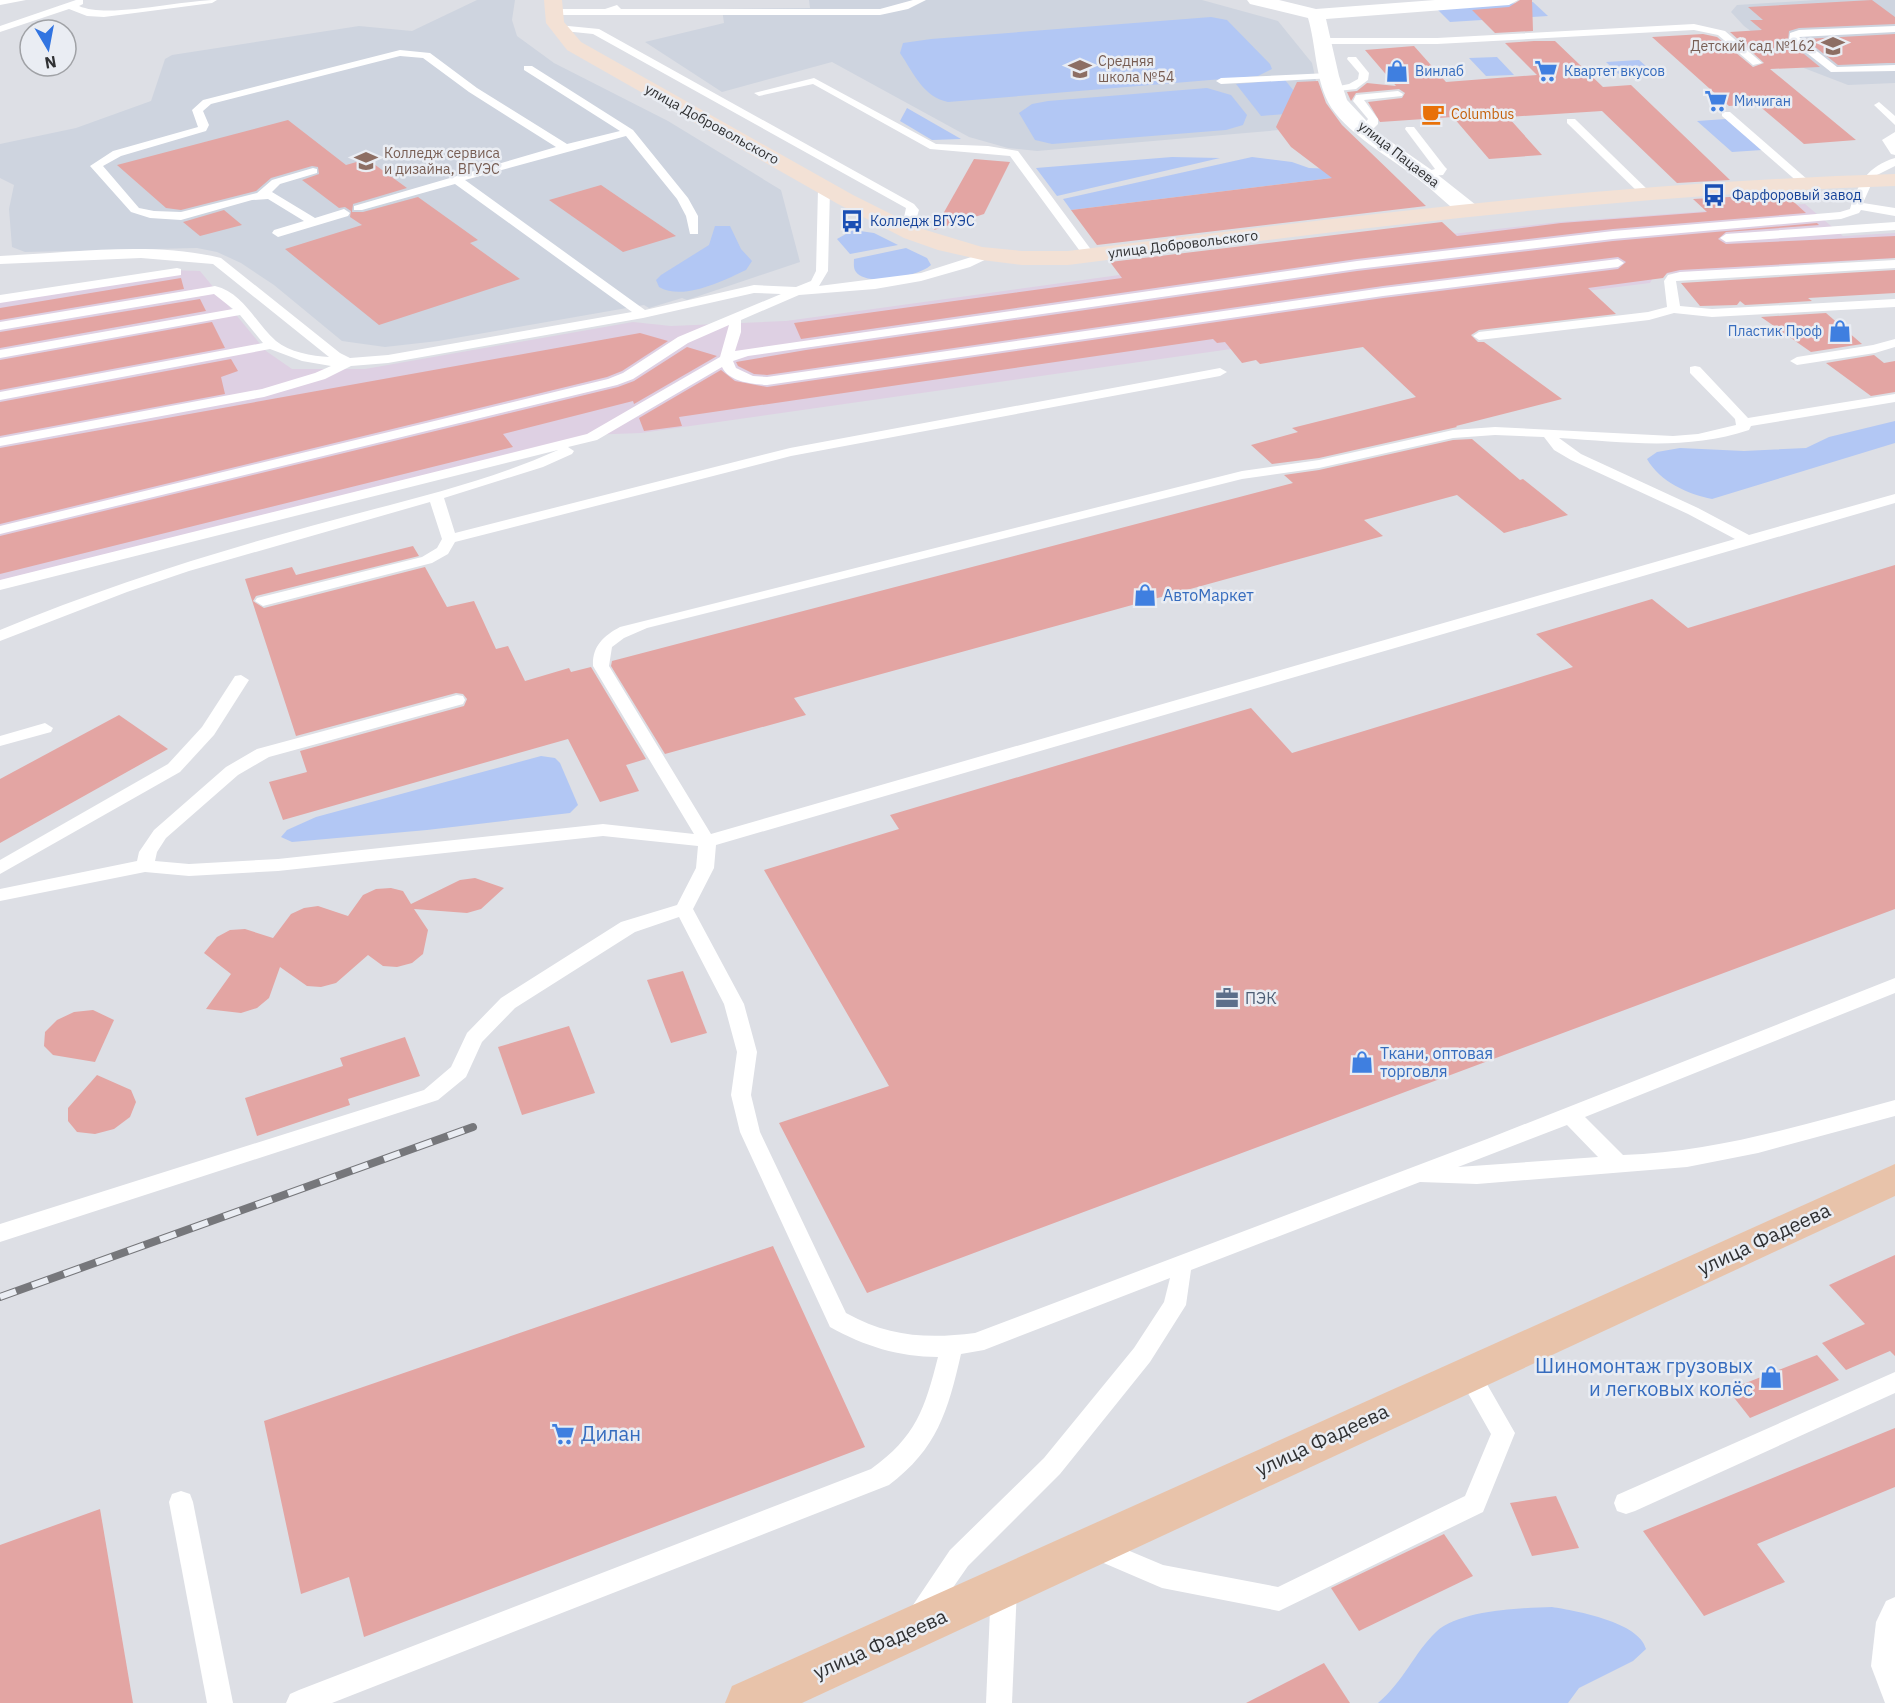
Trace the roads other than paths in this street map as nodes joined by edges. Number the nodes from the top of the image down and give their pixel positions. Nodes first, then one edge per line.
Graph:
1 (21, 0) edge
2 (85, 0) edge
3 (212, 0) edge
4 (645, 0) edge
5 (921, 0) edge
6 (1256, 0) edge
7 (1509, 0) edge
8 (0, 2) edge
9 (69, 5) junction
10 (606, 12) junction
11 (555, 13) edge
12 (1316, 15) junction
13 (0, 29) edge
14 (1895, 29) edge
15 (1324, 41) junction
16 (1353, 59) dead end
17 (1758, 63) dead end
18 (528, 68) dead end
19 (1895, 68) edge
20 (1221, 81) dead end
21 (1331, 83) junction
22 (759, 93) dead end
23 (1398, 94) dead end
24 (1879, 105) dead end
25 (1726, 114) dead end
26 (1571, 121) dead end
27 (1895, 122) edge
28 (1410, 129) dead end
29 (1365, 131) junction
30 (629, 132) junction
31 (1895, 135) edge
32 (934, 147) junction
33 (565, 148) junction
34 (1895, 152) edge
35 (947, 156) dead end
36 (1893, 169) edge
37 (313, 171) dead end
38 (1426, 175) junction
39 (456, 179) junction
40 (1866, 181) junction
41 (1804, 182) junction
42 (824, 189) junction
43 (1646, 194) junction
44 (261, 195) junction
45 (1859, 206) junction
46 (358, 208) dead end
47 (1468, 210) junction
48 (1895, 212) edge
49 (344, 213) dead end
50 (313, 222) junction
51 (1895, 226) edge
52 (694, 231) dead end
53 (902, 231) junction
54 (278, 233) dead end
55 (1726, 238) dead end
56 (1089, 255) junction
57 (987, 256) junction
58 (0, 260) edge
59 (1618, 263) dead end
60 (1895, 264) edge
61 (177, 272) dead end
62 (50, 275) junction
63 (800, 291) junction
64 (0, 299) edge
65 (1895, 303) edge
66 (1674, 309) junction
67 (243, 311) junction
68 (643, 314) junction
69 (735, 318) junction
70 (0, 326) edge
71 (1479, 336) dead end
72 (1895, 343) edge
73 (272, 345) junction
74 (0, 354) edge
75 (726, 358) junction
76 (1797, 361) dead end
77 (348, 363) junction
78 (1695, 370) dead end
79 (1220, 372) dead end
80 (0, 396) edge
81 (1895, 398) edge
82 (1744, 423) junction
83 (1548, 433) junction
84 (592, 437) junction
85 (0, 442) edge
86 (436, 496) junction
87 (1895, 498) edge
88 (0, 530) edge
89 (450, 539) junction
90 (1747, 540) junction
91 (0, 585) edge
92 (263, 601) dead end
93 (0, 636) edge
94 (241, 680) dead end
95 (457, 699) dead end
96 (45, 728) dead end
97 (0, 741) edge
98 (707, 842) junction
99 (145, 866) junction
100 (0, 868) edge
101 (0, 895) edge
102 (684, 909) junction
103 (1895, 985) edge
104 (1895, 1108) edge
105 (1569, 1115) junction
106 (1618, 1163) junction
107 (1416, 1174) junction
108 (1895, 1179) edge
109 (0, 1233) edge
110 (1180, 1265) junction
111 (952, 1346) junction
112 (1468, 1372) junction
113 (1895, 1382) edge
114 (181, 1502) dead end
115 (1626, 1503) dead end
116 (1092, 1546) junction
117 (1004, 1587) junction
118 (1895, 1609) edge
119 (909, 1631) junction
120 (1895, 1695) edge
121 (220, 1703) edge
122 (300, 1703) edge
123 (749, 1703) edge
124 (999, 1703) edge

1 - 8 lane
2 - 9 lane
3 - 9 lane
4 - 10 lane
5 - 10 lane
6 - 12 street
7 - 12 street
9 - 13 lane
10 - 11 lane
11 - 42 main road, улица Добровольского
11 - 53 lane
12 - 15 street, улица Пацаева
14 - 19 lane
15 - 17 lane
15 - 21 street, улица Пацаева
16 - 21 lane
18 - 30 lane
20 - 21 lane
21 - 29 street, улица Пацаева
22 - 32 lane
23 - 29 lane
24 - 27 lane
25 - 41 lane
26 - 43 lane
28 - 38 lane
29 - 38 street, улица Пацаева
30 - 33 lane
30 - 52 lane
31 - 34 lane
32 - 35 lane
32 - 56 lane
33 - 39 lane
33 - 44 lane
36 - 40 main road, улица Добровольского
37 - 44 lane
38 - 47 street, улица Пацаева
39 - 46 lane
39 - 68 lane
40 - 41 main road, улица Добровольского
40 - 45 lane
41 - 43 main road, улица Добровольского
42 - 53 main road, улица Добровольского
42 - 63 lane
43 - 47 main road, улица Добровольского
44 - 50 lane
45 - 48 lane
45 - 75 lane
47 - 56 main road, улица Добровольского
49 - 50 lane
50 - 54 lane
51 - 55 lane
53 - 57 main road, улица Добровольского
56 - 57 main road, улица Добровольского
57 - 63 lane
58 - 62 lane
59 - 75 lane
60 - 66 lane
61 - 62 lane
62 - 64 lane
62 - 77 lane
63 - 68 lane
63 - 69 lane
65 - 66 lane
66 - 71 lane
67 - 70 lane
67 - 73 lane
67 - 74 lane
68 - 77 lane
69 - 75 lane
69 - 88 lane
72 - 76 lane
73 - 77 lane
73 - 80 lane
75 - 84 lane
77 - 85 lane
78 - 82 lane
79 - 89 lane
81 - 82 lane
82 - 83 lane
83 - 90 lane
83 - 98 lane
84 - 86 lane
84 - 91 lane
86 - 89 lane
86 - 93 lane
87 - 90 lane
89 - 92 lane
90 - 98 lane
94 - 100 lane
95 - 99 lane
96 - 97 lane
98 - 99 lane
98 - 102 lane
99 - 101 lane
102 - 109 lane
102 - 111 lane
103 - 105 lane
104 - 106 lane
105 - 106 lane
105 - 107 lane
106 - 107 lane
107 - 110 lane
108 - 112 main road, улица Фадеева
110 - 111 lane
110 - 119 lane
111 - 122 lane
112 - 116 main road, улица Фадеева
112 - 116 lane
113 - 115 lane
114 - 121 lane
116 - 117 main road, улица Фадеева
117 - 119 main road, улица Фадеева
117 - 124 lane
118 - 120 lane
119 - 123 main road, улица Фадеева

